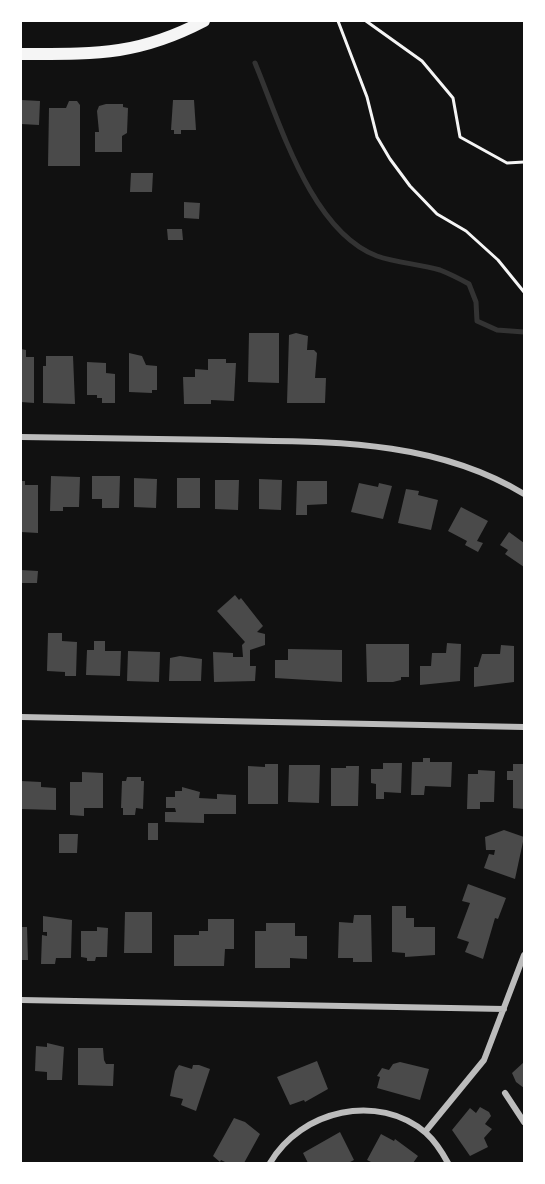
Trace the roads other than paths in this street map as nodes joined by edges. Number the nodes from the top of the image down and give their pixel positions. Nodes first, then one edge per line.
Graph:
1 (204, 21) edge
2 (21, 54) edge
3 (21, 437) edge
4 (524, 494) edge
5 (21, 717) edge
6 (524, 728) edge
7 (524, 955) edge
8 (21, 1000) edge
9 (504, 1009) junction
10 (505, 1093) dead end
11 (524, 1122) edge
12 (425, 1132) junction
13 (270, 1163) edge
14 (448, 1163) edge

1 - 2 main road
3 - 4 street
5 - 6 street
7 - 9 street
8 - 9 street
9 - 12 street
10 - 11 street
12 - 13 street
12 - 14 street

